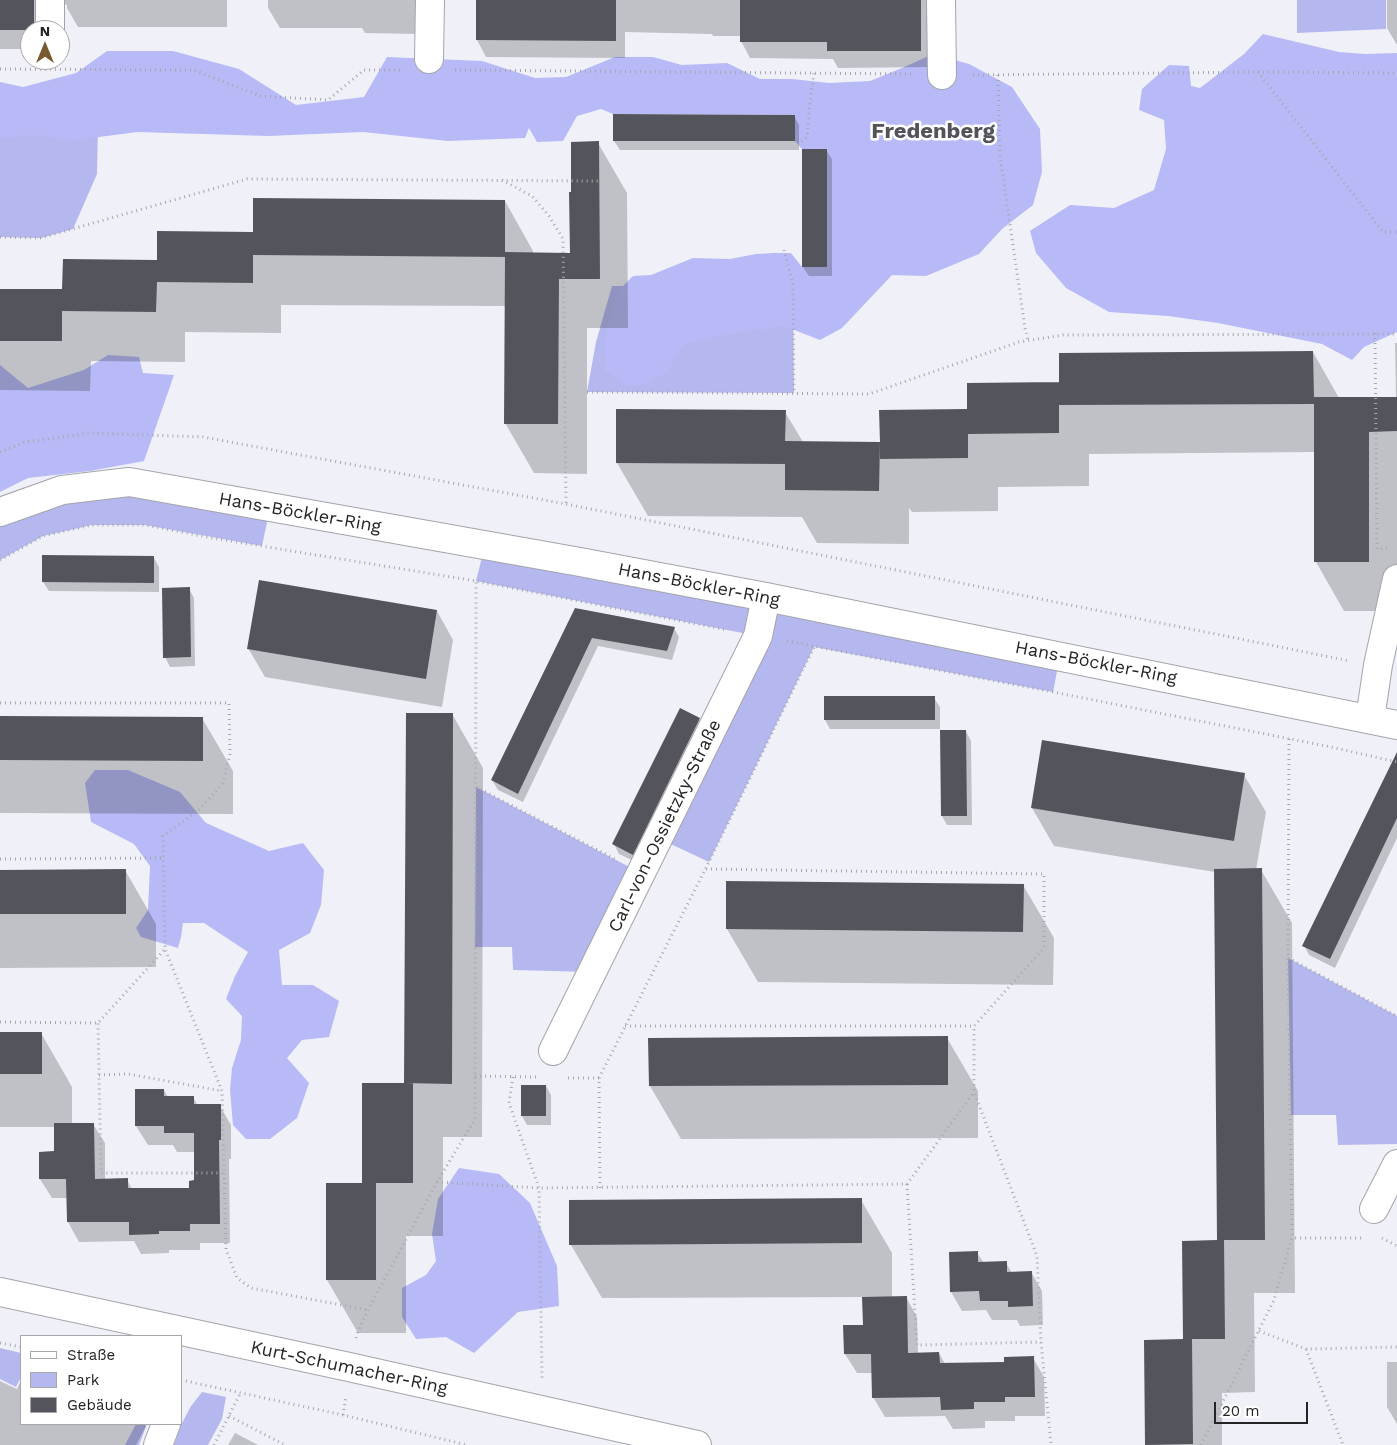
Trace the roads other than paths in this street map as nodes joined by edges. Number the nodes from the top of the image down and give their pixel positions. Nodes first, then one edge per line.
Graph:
1 (50, 0) edge
2 (430, 0) edge
3 (941, 0) edge
4 (50, 20) edge
5 (429, 66) road end
6 (942, 75) road end
7 (0, 512) edge
8 (1397, 579) edge
9 (766, 597) junction
10 (1370, 719) junction
11 (1397, 725) edge
12 (553, 1051) dead end
13 (1397, 1164) edge
14 (1374, 1209) dead end
15 (0, 1292) edge
16 (178, 1335) edge
17 (182, 1336) edge
18 (166, 1425) edge
19 (158, 1445) edge
20 (697, 1445) edge

1 - 4 street
2 - 5 street
3 - 6 street
7 - 9 street, Hans-Böckler-Ring
8 - 10 street
9 - 10 street, Hans-Böckler-Ring
9 - 12 street, Carl-von-Ossietzky-Straße
10 - 11 street, Hans-Böckler-Ring
13 - 14 street
15 - 16 street, Kurt-Schumacher-Ring
17 - 20 street, Kurt-Schumacher-Ring
18 - 19 street

